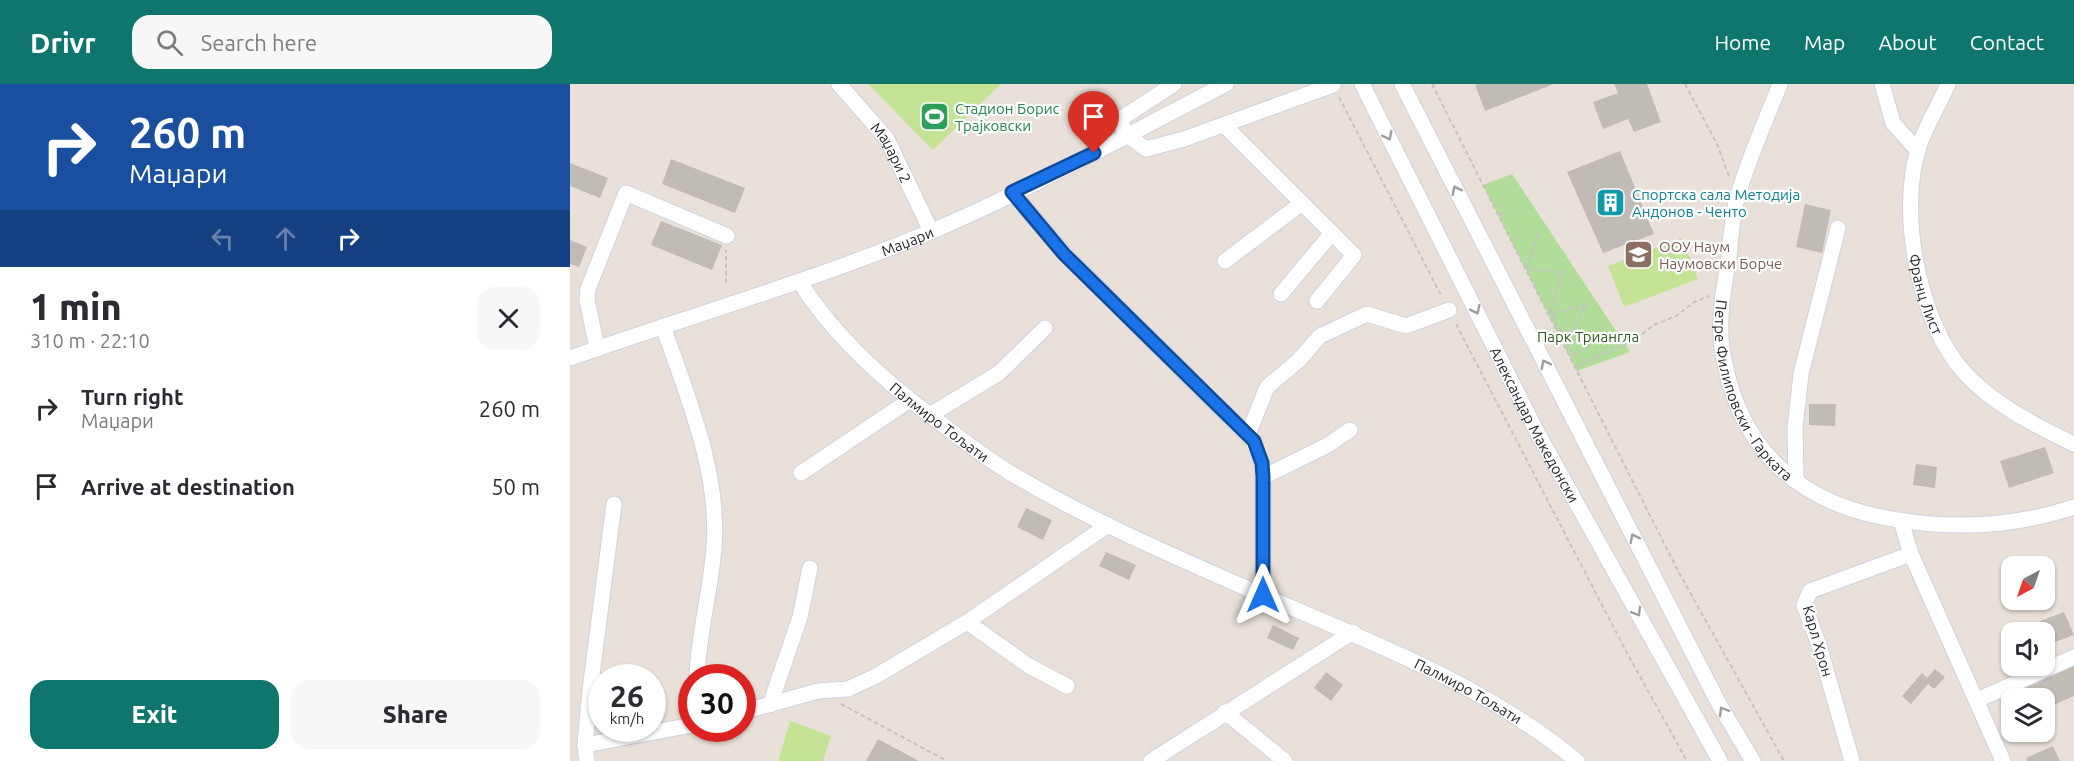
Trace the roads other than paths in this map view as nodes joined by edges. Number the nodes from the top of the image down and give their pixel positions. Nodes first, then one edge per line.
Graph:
1 (839, 84) edge
2 (1174, 84) edge
3 (1226, 84) edge
4 (1362, 84) edge
5 (1402, 84) edge
6 (1780, 84) edge
7 (1882, 84) edge
8 (1948, 84) edge
9 (1333, 85) edge
10 (1224, 125) junction
11 (1127, 135) junction
12 (1917, 151) junction
13 (1012, 192) junction
14 (1302, 203) junction
15 (1838, 228) dead end
16 (931, 231) junction
17 (1332, 233) junction
18 (727, 236) road end
19 (1225, 261) dead end
20 (799, 281) junction
21 (1281, 294) dead end
22 (1317, 301) dead end
23 (1449, 310) road end
24 (663, 326) junction
25 (1045, 328) dead end
26 (597, 348) junction
27 (570, 358) edge
28 (910, 400) junction
29 (930, 415) junction
30 (1350, 430) dead end
31 (1248, 435) junction
32 (2074, 444) edge
33 (801, 473) dead end
34 (1263, 477) junction
35 (1796, 481) junction
36 (614, 504) dead end
37 (2074, 507) edge
38 (1901, 521) junction
39 (1107, 525) junction
40 (1911, 554) junction
41 (810, 568) dead end
42 (1263, 595) junction
43 (967, 622) junction
44 (1353, 632) junction
45 (2074, 657) edge
46 (697, 664) edge
47 (1067, 686) dead end
48 (1977, 700) junction
49 (770, 705) junction
50 (756, 708) edge
51 (1225, 712) junction
52 (678, 728) edge
53 (585, 745) junction
54 (2001, 755) edge
55 (587, 761) edge
56 (1151, 761) edge
57 (1285, 761) edge
58 (1577, 761) edge
59 (1720, 761) edge
60 (1753, 761) edge
61 (1852, 761) edge
62 (1987, 761) edge

1 - 16 street, Маџари 2
2 - 11 street
3 - 11 street, Маџари
4 -> 59 street, Александар Македонски
60 -> 5 street
6 - 35 street, Петре Филиповски - Гарката
7 - 12 street
8 - 12 street, Франц Лист
9 - 10 street
10 - 11 street
10 - 14 street
11 - 13 street, Маџари
12 - 32 street, Франц Лист
13 - 16 street, Маџари
13 - 31 street
14 - 17 street
14 - 19 street
15 - 35 street, Петре Филиповски - Гарката
16 - 20 street, Маџари
17 - 21 street
17 - 22 street
18 - 26 street
20 - 24 street, Маџари
20 - 28 street, Палмиро Тољати
23 - 31 street
24 - 26 street, Маџари
24 - 46 street
25 - 29 street
26 - 27 street, Маџари
28 - 29 street, Палмиро Тољати
28 - 33 street
29 - 39 street, Палмиро Тољати
30 - 34 street
31 - 34 street
34 - 42 street
35 - 38 street, Петре Филиповски - Гарката
36 - 53 street
37 - 38 street, Петре Филиповски - Гарката
38 - 40 street
39 - 42 street, Палмиро Тољати
39 - 43 street
40 - 48 street
40 - 61 street, Карл Хрон
41 - 49 street
42 - 44 street, Палмиро Тољати
43 - 47 street
43 - 49 street
44 - 51 street
44 - 58 street, Палмиро Тољати
45 - 48 street
48 - 54 street
49 - 50 street
51 - 56 street
51 - 57 street
52 - 53 street
53 - 55 street
54 - 62 street

